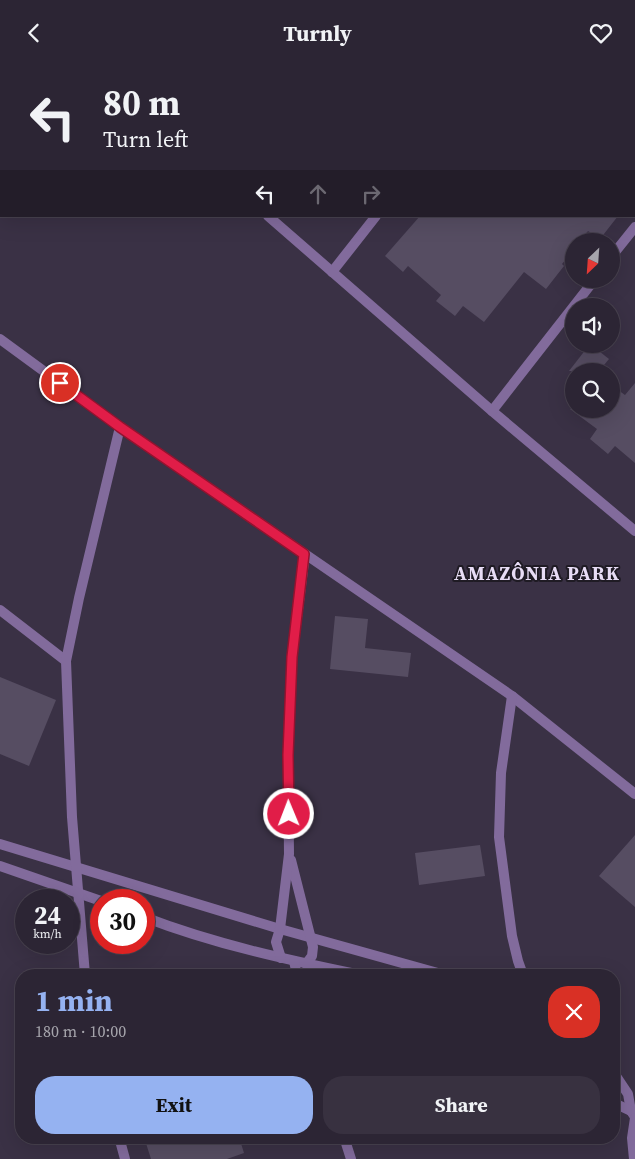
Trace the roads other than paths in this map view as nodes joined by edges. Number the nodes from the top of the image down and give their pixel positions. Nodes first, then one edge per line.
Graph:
1 (269, 217) edge
2 (375, 217) edge
3 (635, 227) edge
4 (620, 246) edge
5 (332, 272) junction
6 (588, 288) edge
7 (0, 339) edge
8 (492, 411) junction
9 (120, 427) junction
10 (635, 531) edge
11 (304, 554) junction
12 (0, 611) edge
13 (66, 661) junction
14 (512, 696) junction
15 (635, 794) edge
16 (0, 844) edge
17 (289, 854) junction
18 (0, 866) edge
19 (76, 868) junction
20 (68, 889) edge
21 (79, 889) edge
22 (80, 893) joint
23 (90, 897) edge
24 (155, 922) edge
25 (280, 929) junction
26 (311, 936) junction
27 (281, 958) junction
28 (294, 961) junction
29 (306, 963) junction
30 (85, 969) edge
31 (296, 969) edge
32 (334, 969) edge
33 (424, 969) edge
34 (521, 969) edge
35 (620, 1082) edge
36 (620, 1107) edge
37 (634, 1115) edge
38 (121, 1144) edge
39 (346, 1144) edge
40 (125, 1159) edge
41 (351, 1159) edge
42 (634, 1159) edge

1 - 5 street
2 - 5 street
3 - 4 street
5 - 8 street
6 - 8 street
7 - 9 street
8 - 10 street
9 - 11 street
9 - 13 street
11 - 14 street
11 - 17 street
12 - 13 street
13 - 19 street
14 - 15 street
14 - 34 street
16 - 19 street
17 - 25 street
17 - 26 street
18 - 20 street
19 - 21 street
19 - 25 street
22 - 23 street
22 - 30 street
24 - 27 street
25 - 26 street
25 - 27 street
26 - 29 street
26 - 33 street
27 - 28 street
28 - 29 street
28 - 31 street
29 - 32 street
35 - 37 street
36 - 37 street
37 - 42 street
38 - 40 street
39 - 41 street

